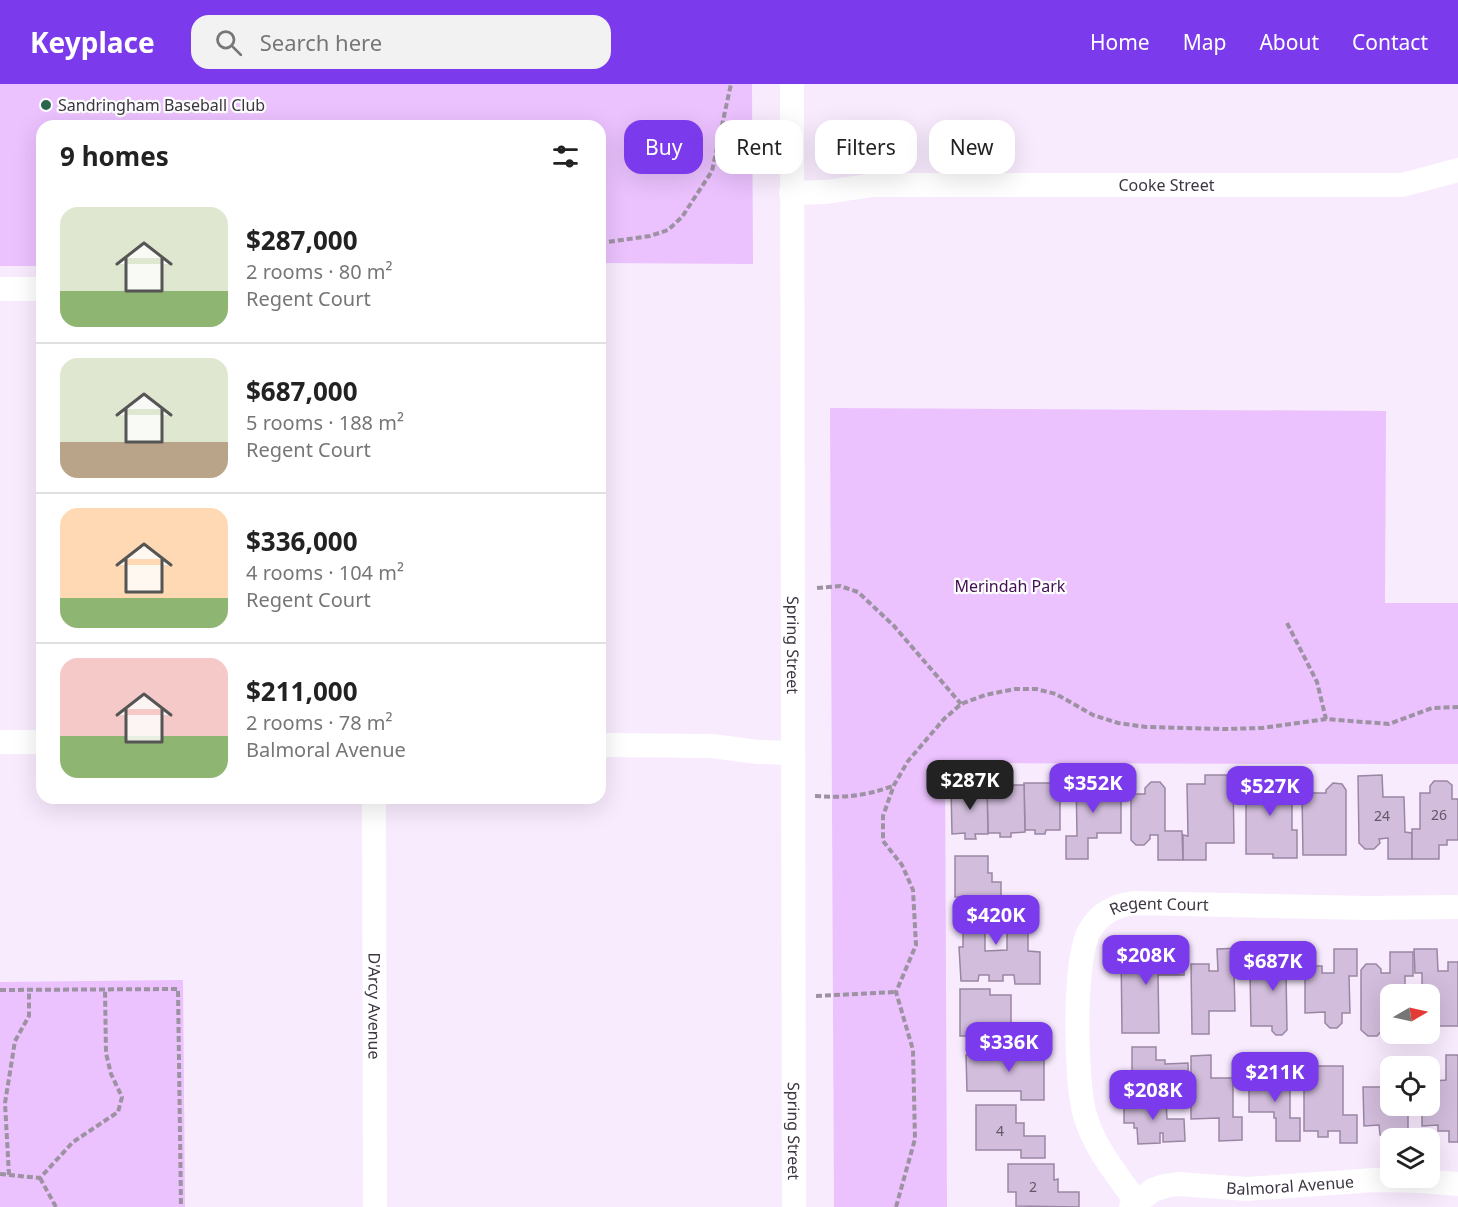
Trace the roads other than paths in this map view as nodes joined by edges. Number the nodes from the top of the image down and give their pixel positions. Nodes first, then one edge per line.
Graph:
1 (792, 84) edge
2 (1458, 170) edge
3 (791, 185) junction
4 (0, 289) edge
5 (36, 289) edge
6 (0, 741) edge
7 (36, 742) edge
8 (606, 745) edge
9 (793, 746) junction
10 (372, 804) edge
11 (1455, 907) dead end
12 (1458, 1184) edge
13 (1133, 1204) edge
14 (375, 1207) edge
15 (795, 1207) edge

1 - 3 street, Spring Street
2 - 3 street, Cooke Street
3 - 9 street, Spring Street
4 - 5 street
6 - 7 street
8 - 9 street
9 - 15 street, Spring Street
10 - 14 street, D'Arcy Avenue
11 - 13 street, Regent Court
12 - 13 street, Balmoral Avenue

